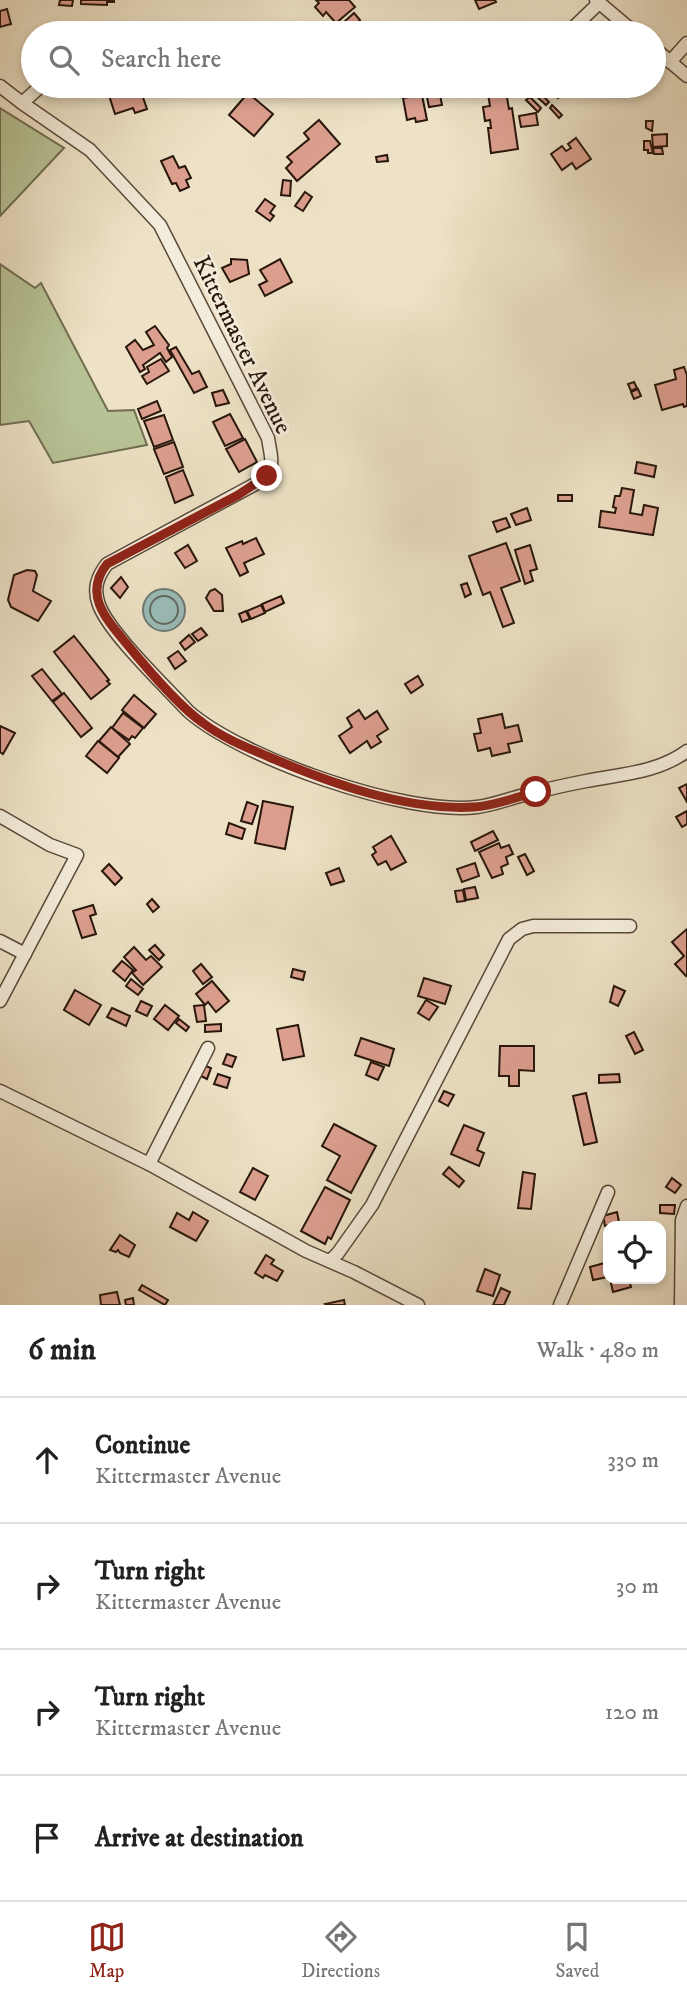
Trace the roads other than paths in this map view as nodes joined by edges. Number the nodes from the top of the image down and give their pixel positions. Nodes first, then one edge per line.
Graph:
1 (597, 1) edge
2 (579, 21) edge
3 (621, 21) edge
4 (687, 43) edge
5 (666, 58) edge
6 (670, 62) junction
7 (687, 76) edge
8 (0, 86) edge
9 (28, 98) edge
10 (22, 103) junction
11 (687, 751) edge
12 (0, 816) edge
13 (630, 926) dead end
14 (0, 941) edge
15 (25, 954) junction
16 (0, 1001) edge
17 (208, 1048) dead end
18 (0, 1091) edge
19 (149, 1164) junction
20 (608, 1192) dead end
21 (687, 1206) edge
22 (330, 1261) junction
23 (418, 1305) edge
24 (560, 1305) edge
25 (681, 1305) edge

1 - 2 street
1 - 3 street
4 - 6 street
5 - 6 street
6 - 7 street
8 - 10 street, Kittermaster Avenue
9 - 10 street
10 - 11 street, Kittermaster Avenue
12 - 15 street
13 - 22 street
14 - 15 street
15 - 16 street
17 - 19 street
18 - 19 street
19 - 22 street
20 - 24 street
21 - 25 street
22 - 23 street

